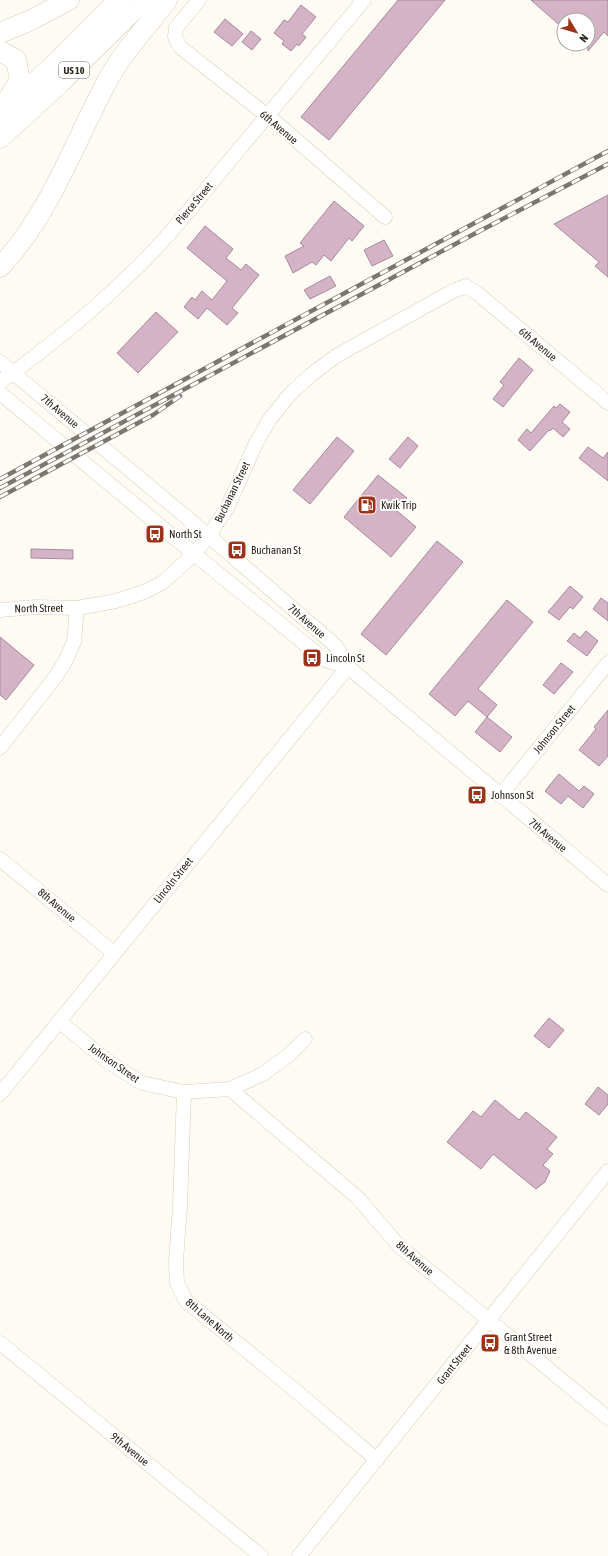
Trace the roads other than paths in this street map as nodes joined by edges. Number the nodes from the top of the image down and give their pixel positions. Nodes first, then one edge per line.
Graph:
1 (69, 0) edge
2 (120, 0) edge
3 (144, 0) edge
4 (167, 0) edge
5 (199, 0) edge
6 (364, 0) edge
7 (0, 33) edge
8 (0, 51) edge
9 (0, 109) edge
10 (0, 114) edge
11 (266, 116) junction
12 (0, 138) edge
13 (386, 217) dead end
14 (0, 267) edge
15 (466, 286) joint
16 (0, 362) edge
17 (14, 372) junction
18 (0, 382) edge
19 (0, 393) edge
20 (608, 403) edge
21 (209, 536) junction
22 (194, 554) junction
23 (77, 608) junction
24 (0, 610) edge
25 (608, 663) edge
26 (348, 668) junction
27 (0, 748) edge
28 (500, 796) junction
29 (0, 859) edge
30 (608, 885) edge
31 (114, 953) junction
32 (59, 1021) junction
33 (305, 1039) dead end
34 (230, 1089) junction
35 (184, 1092) junction
36 (0, 1094) edge
37 (607, 1174) edge
38 (489, 1320) junction
39 (0, 1343) edge
40 (608, 1418) edge
41 (377, 1460) junction
42 (261, 1556) edge
43 (299, 1556) edge

1 - 7 highway
2 - 10 highway, US 10
3 - 12 highway, US 10
4 - 14 highway
5 - 11 street, 6th Avenue
6 - 11 street, Pierce Street
8 - 9 highway
11 - 13 street, 6th Avenue
11 - 17 street, Pierce Street
15 - 20 street, 6th Avenue
15 - 21 street, Buchanan Street
16 - 17 street, 7th Avenue
17 - 18 street, Pierce Street
17 - 21 street, 7th Avenue
19 - 22 street
21 - 22 street, Buchanan Street
21 - 26 street, 7th Avenue
22 - 23 street, Buchanan Street
22 - 26 street
23 - 24 street, North Street
23 - 27 street
25 - 28 street, Johnson Street
26 - 28 street, 7th Avenue
26 - 31 street, Lincoln Street
28 - 30 street, 7th Avenue
29 - 31 street, 8th Avenue
31 - 32 street, Lincoln Street
32 - 35 street, Johnson Street
32 - 36 street, Lincoln Street
33 - 34 street, Johnson Street
34 - 35 street, Johnson Street
34 - 38 street, 8th Avenue
35 - 41 street, 8th Lane North
37 - 38 street, Grant Street
38 - 40 street, 8th Avenue
38 - 41 street, Grant Street
39 - 42 street, 9th Avenue
41 - 43 street, Grant Street

